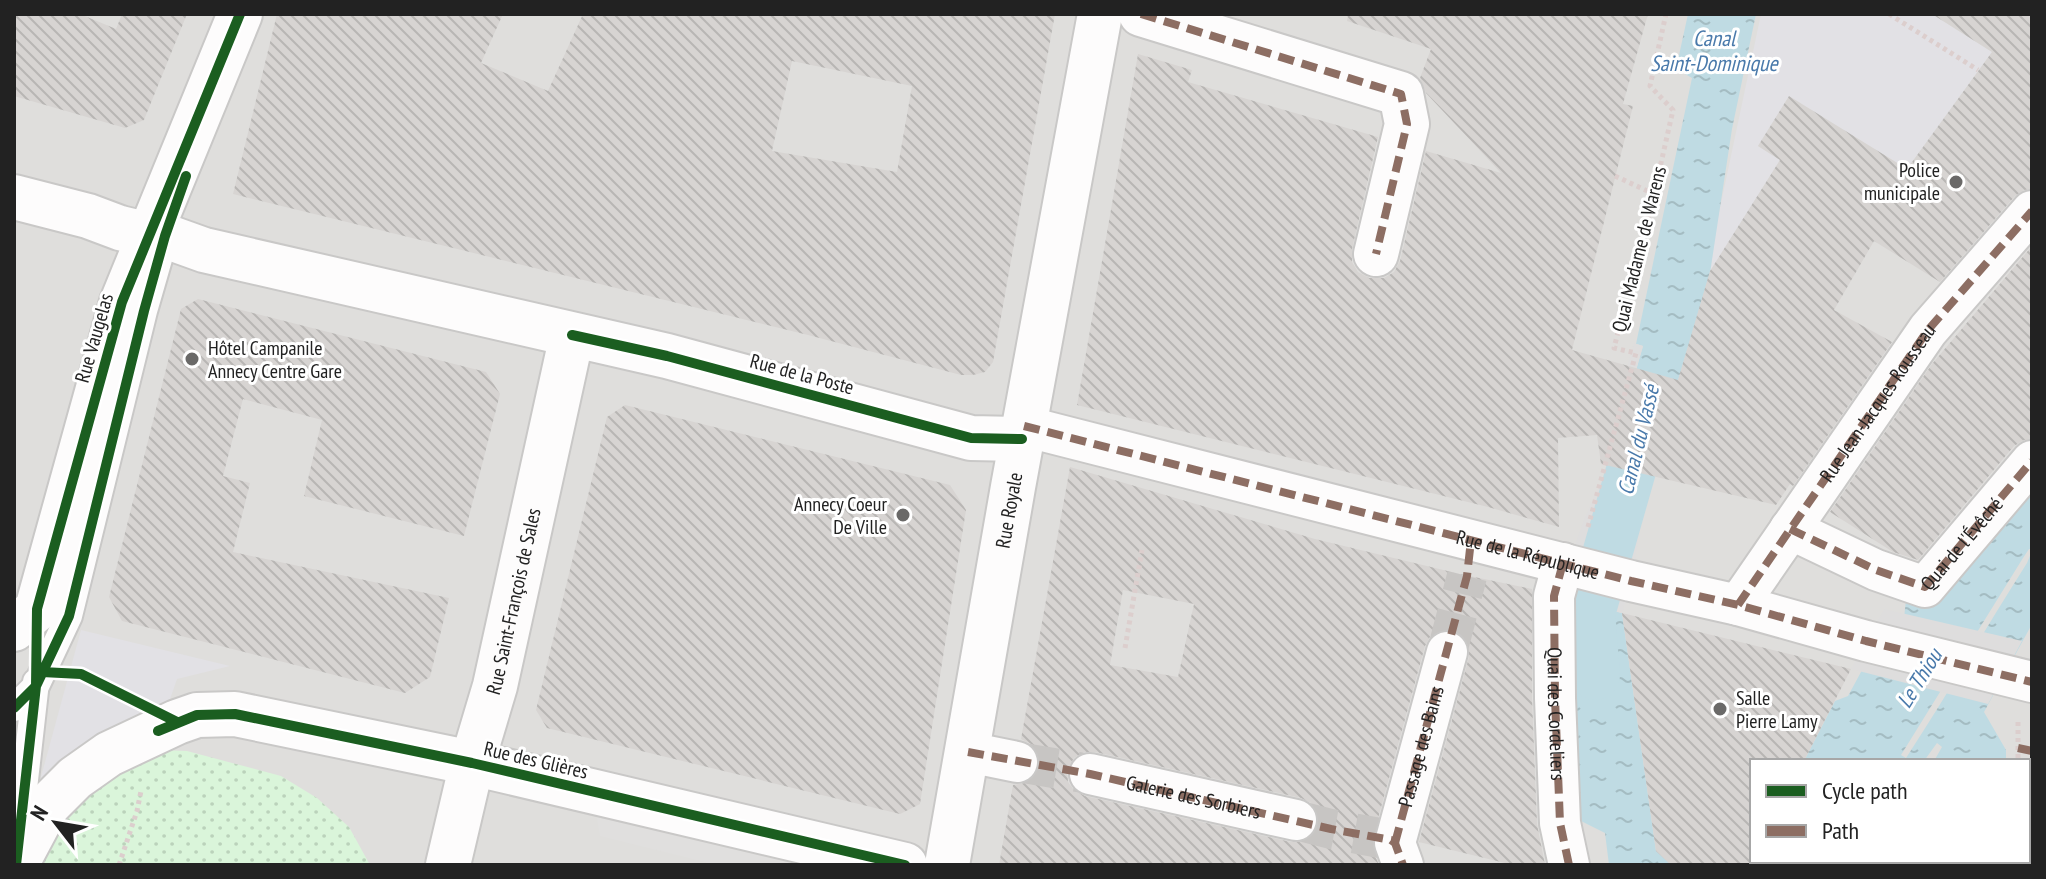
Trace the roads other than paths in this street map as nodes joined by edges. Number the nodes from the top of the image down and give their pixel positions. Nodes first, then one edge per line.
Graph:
1 (240, 14) edge
2 (254, 14) edge
3 (1100, 14) edge
4 (1141, 14) edge
5 (14, 197) edge
6 (2032, 211) edge
7 (157, 236) junction
8 (1376, 254) dead end
9 (572, 335) junction
10 (1023, 433) junction
11 (2032, 461) edge
12 (1790, 529) junction
13 (1569, 565) junction
14 (1738, 605) junction
15 (26, 619) edge
16 (1447, 652) tunnel mouth
17 (2023, 682) edge
18 (36, 686) junction
19 (14, 708) edge
20 (968, 752) junction
21 (1017, 762) tunnel mouth
22 (472, 763) junction
23 (1090, 774) tunnel mouth
24 (1296, 820) tunnel mouth
25 (1399, 854) edge
26 (16, 865) edge
27 (448, 865) edge
28 (905, 865) edge
29 (947, 865) edge
30 (1569, 865) edge

1 - 7 street, Rue Vaugelas
2 - 7 lane, Rue Vaugelas
3 - 10 street, Rue Royale
4 - 8 street
5 - 7 street, Rue de la Poste
6 - 12 street, Rue Jean-Jacques Rousseau
7 - 9 street, Rue de la Poste
7 - 15 street, Rue Vaugelas
7 - 18 lane, Rue Vaugelas
9 - 10 street, Rue de la Poste
9 - 22 street, Rue Saint-François de Sales
10 - 13 street, Rue de la République
10 - 20 street, Rue Royale
11 - 12 street, Quai de l'Évêché
12 - 14 street, Rue Jean-Jacques Rousseau
13 - 14 street, Rue de la République
13 - 30 street, Quai des Cordeliers
14 - 17 street, Rue de la République
15 - 18 lane, Rue Vaugelas
16 - 25 street, Passage des Bains
18 - 19 lane, Rue Vaugelas
18 - 26 lane, Rue Vaugelas
20 - 21 street
20 - 29 street, Rue Royale
22 - 26 street, Rue des Glières
22 - 27 street, Rue Saint-François de Sales
22 - 28 street, Rue des Glières
23 - 24 street, Galerie des Sorbiers

